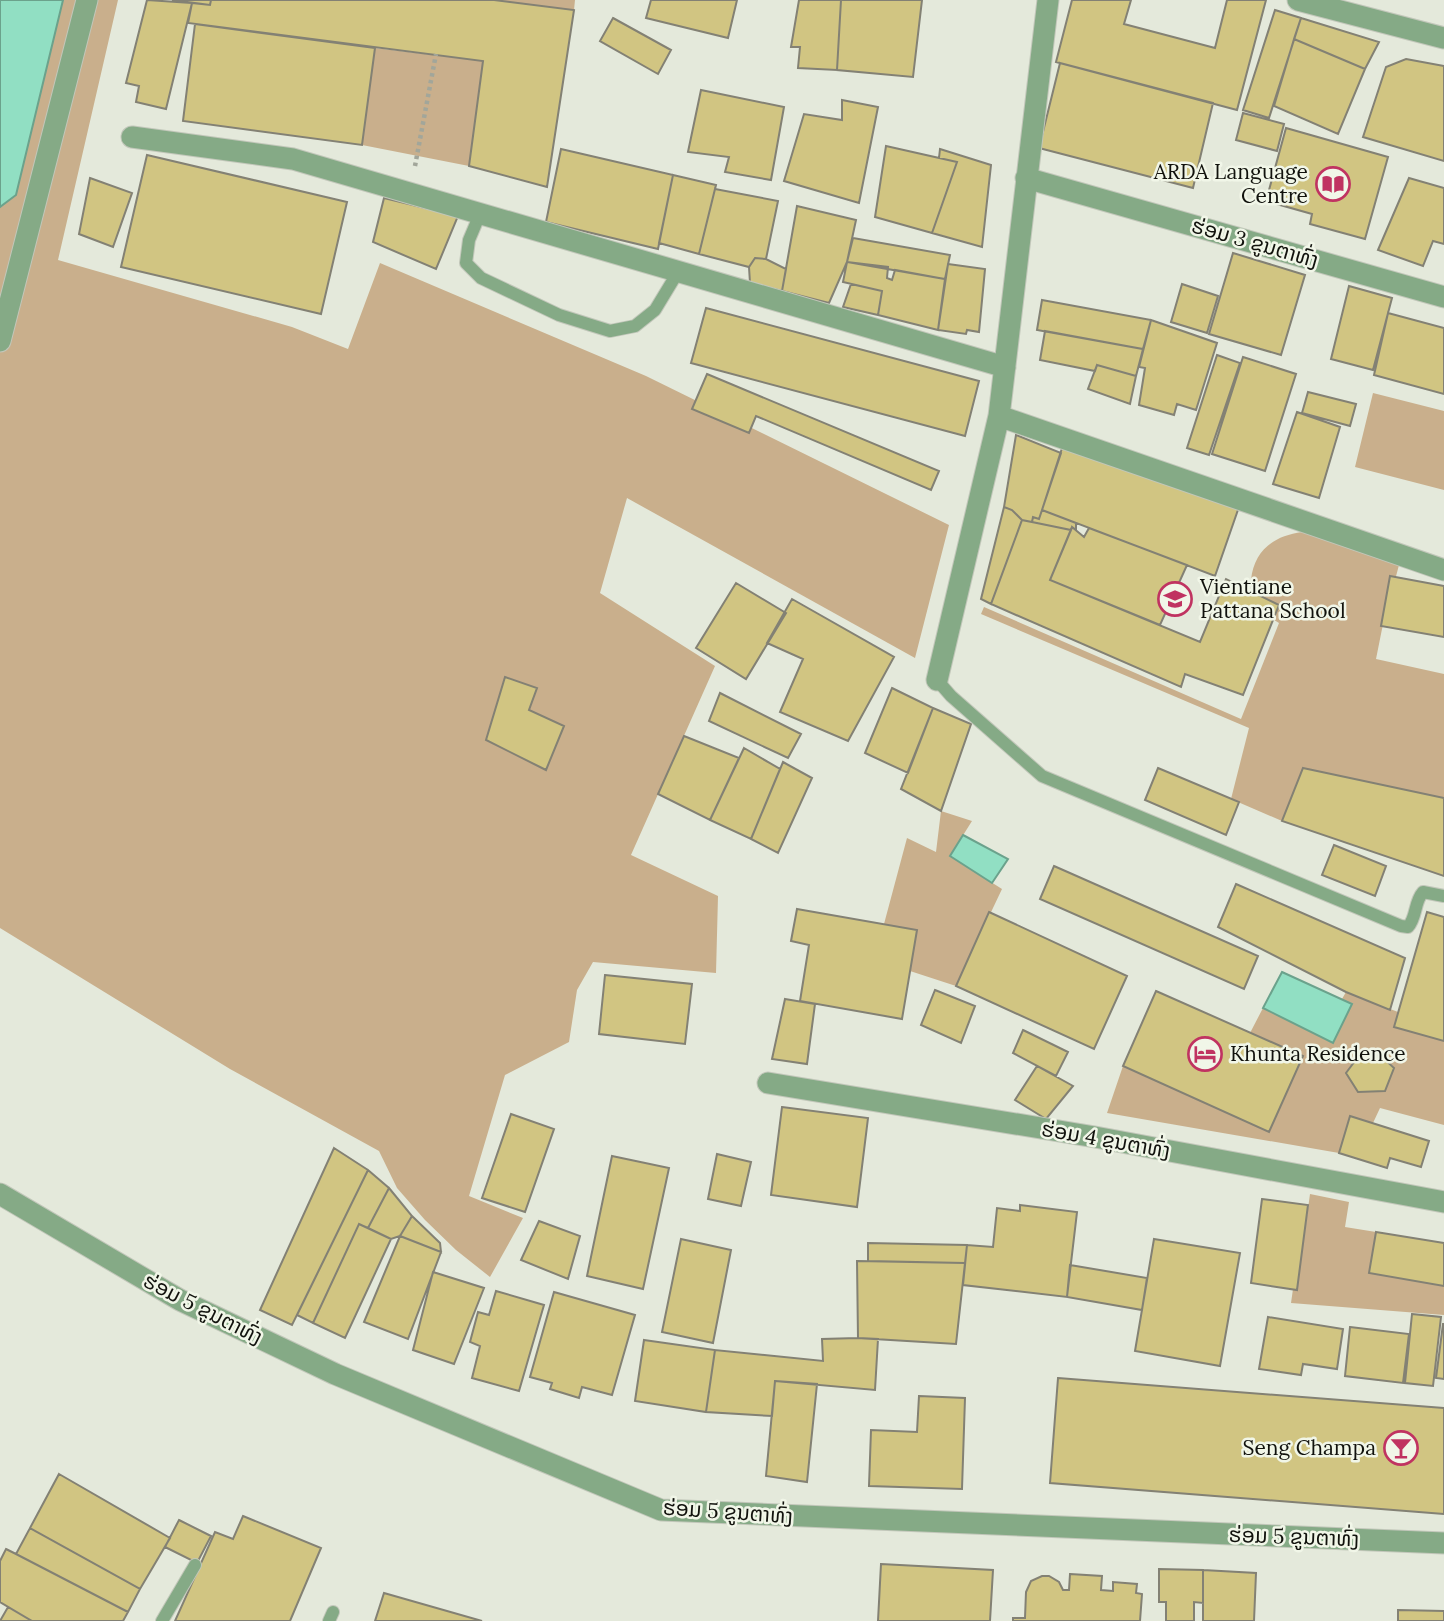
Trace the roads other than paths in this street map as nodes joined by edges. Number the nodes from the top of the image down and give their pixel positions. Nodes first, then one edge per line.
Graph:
1 (87, 0) edge
2 (1048, 0) edge
3 (1298, 0) edge
4 (1444, 38) edge
5 (132, 137) dead end
6 (1026, 178) junction
7 (480, 214) junction
8 (678, 272) junction
9 (1444, 297) edge
10 (0, 341) edge
11 (1004, 367) junction
12 (999, 416) junction
13 (1444, 570) edge
14 (937, 681) joint
15 (1444, 896) edge
16 (768, 1083) dead end
17 (0, 1194) edge
18 (1444, 1202) edge
19 (1444, 1543) edge
20 (195, 1565) dead end
21 (162, 1621) edge

1 - 10 street
2 - 6 street
3 - 4 street
5 - 7 street
6 - 9 street, ຮ່ອມ 3 ຂູນຕາທົ່ງ
6 - 11 street
7 - 8 street
7 - 8 lane
8 - 11 street
11 - 12 street
12 - 13 street
12 - 14 street
14 - 15 lane
16 - 18 street, ຮ່ອມ 4 ຂູນຕາທົ່ງ
17 - 19 street, ຮ່ອມ 5 ຂູນຕາທົ່ງ
20 - 21 lane

